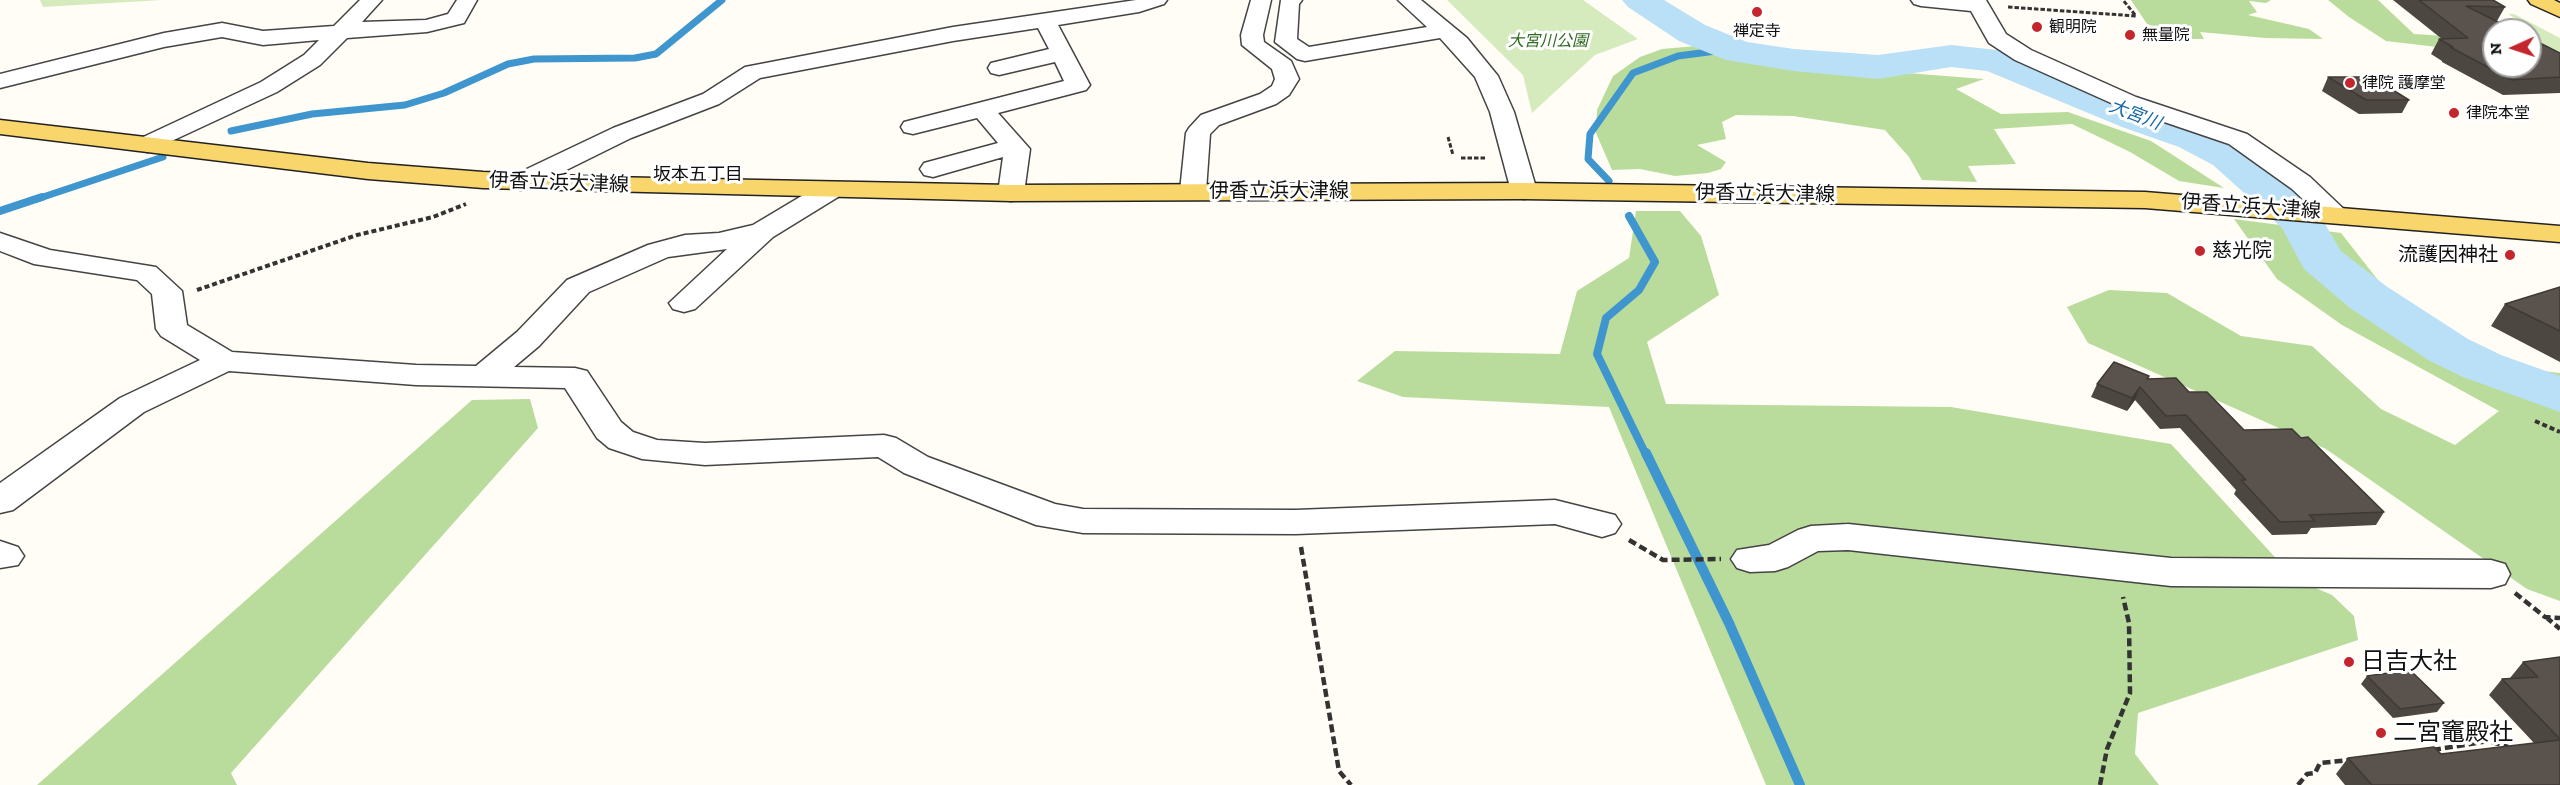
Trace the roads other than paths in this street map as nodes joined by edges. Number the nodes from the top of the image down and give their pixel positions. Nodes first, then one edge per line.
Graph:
1 (372, 0) edge
2 (466, 0) edge
3 (1261, 0) edge
4 (1292, 0) edge
5 (1408, 0) edge
6 (1921, 0) edge
7 (2538, 0) edge
8 (1977, 3) edge
9 (1145, 8) edge
10 (2560, 11) edge
11 (1045, 20) junction
12 (1446, 31) junction
13 (343, 32) junction
14 (1062, 53) junction
15 (1011, 61) dead end
16 (0, 81) edge
17 (982, 109) junction
18 (0, 127) edge
19 (913, 127) dead end
20 (148, 144) junction
21 (1015, 147) junction
22 (933, 169) dead end
23 (521, 182) junction
24 (1524, 190) junction
25 (829, 191) junction
26 (1193, 191) junction
27 (1011, 193) junction
28 (2323, 213) junction
29 (763, 231) junction
30 (2560, 234) edge
31 (0, 241) edge
32 (684, 303) dead end
33 (224, 361) junction
34 (484, 376) junction
35 (0, 501) edge
36 (1602, 524) road end
37 (1750, 559) road end
38 (2491, 574) road end

1 - 13 street
2 - 13 street
3 - 26 street
4 - 12 street
5 - 12 street
6 - 8 street
7 - 10 main road
8 - 28 street
9 - 11 street
11 - 14 street
11 - 23 street
12 - 24 street
13 - 16 street
13 - 20 street
14 - 15 street
14 - 17 street
17 - 19 street
17 - 21 street
18 - 20 main road, 伊香立浜大津線
20 - 23 main road, 伊香立浜大津線
21 - 22 street
21 - 27 street
23 - 25 main road, 伊香立浜大津線
24 - 26 main road, 伊香立浜大津線
24 - 28 main road, 伊香立浜大津線
25 - 27 main road, 伊香立浜大津線
25 - 29 street
26 - 27 main road, 伊香立浜大津線
28 - 30 main road, 伊香立浜大津線
29 - 32 street
29 - 34 street
31 - 33 street
33 - 34 street
33 - 35 street
34 - 36 street
37 - 38 street

